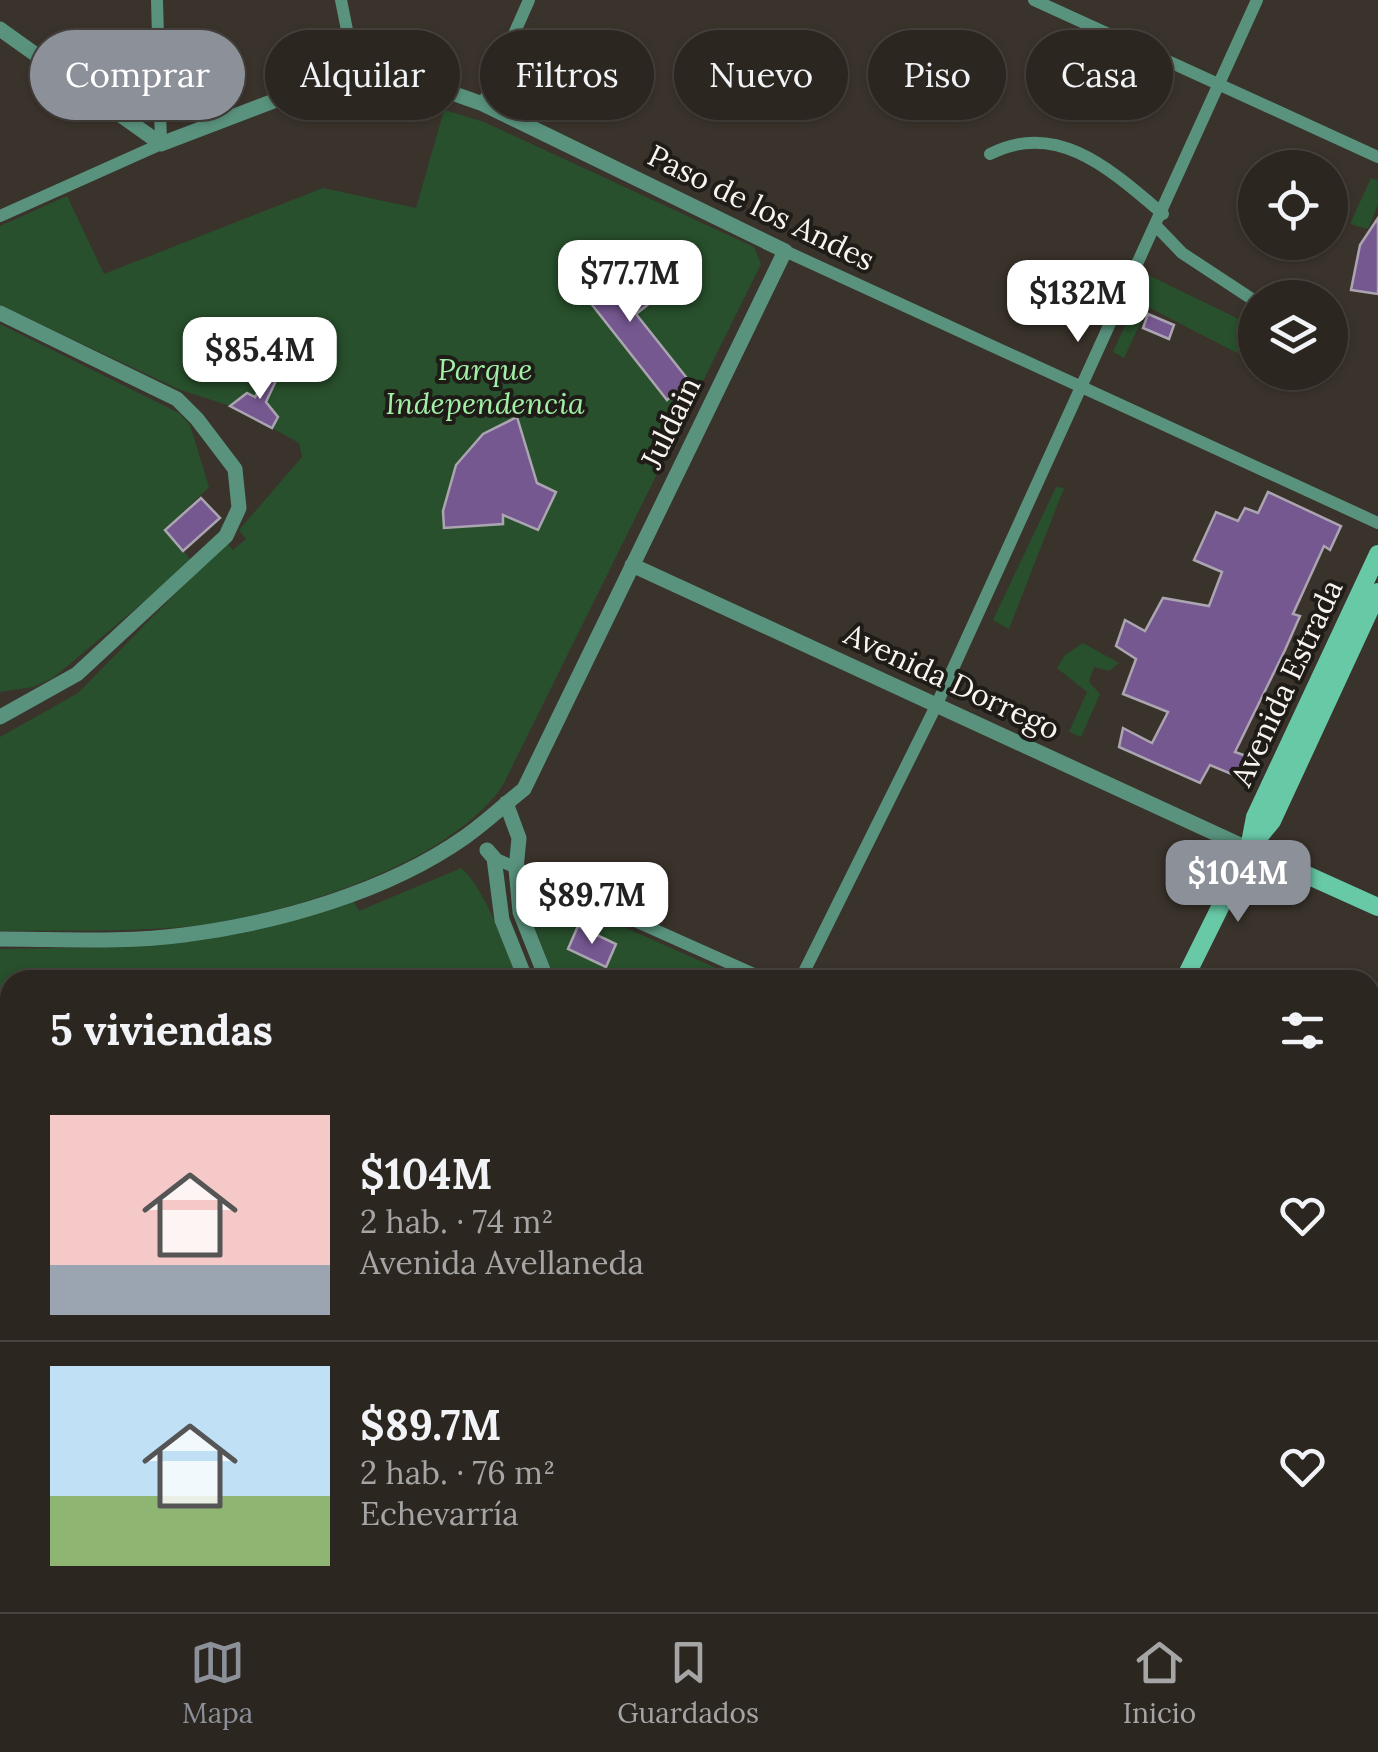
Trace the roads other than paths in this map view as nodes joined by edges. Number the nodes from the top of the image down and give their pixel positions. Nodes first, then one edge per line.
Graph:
1 (157, 0) edge
2 (342, 0) edge
3 (529, 0) edge
4 (1034, 0) edge
5 (1257, 0) edge
6 (0, 29) edge
7 (348, 30) edge
8 (516, 30) edge
9 (1222, 85) junction
10 (265, 104) edge
11 (516, 120) edge
12 (161, 144) junction
13 (990, 154) dead end
14 (1378, 156) edge
15 (0, 216) edge
16 (1160, 220) junction
17 (785, 252) junction
18 (1238, 290) edge
19 (0, 314) edge
20 (1081, 389) junction
21 (1378, 523) edge
22 (1378, 554) edge
23 (632, 565) junction
24 (1378, 592) edge
25 (936, 706) junction
26 (0, 718) edge
27 (506, 803) junction
28 (483, 845) junction
29 (1249, 848) junction
30 (516, 869) junction
31 (1378, 907) edge
32 (0, 939) edge
33 (522, 970) edge
34 (543, 970) edge
35 (744, 970) edge
36 (805, 970) edge
37 (1189, 970) edge

1 - 12 street
2 - 7 street
3 - 8 street
4 - 9 street
5 - 9 street
6 - 12 street
9 - 14 street
9 - 16 street
10 - 12 street, Paso de los Andes
11 - 17 street, Paso de los Andes
12 - 15 street, Paso de los Andes
13 - 16 street
16 - 18 street
16 - 20 street
17 - 20 street, Paso de los Andes
17 - 23 street, Juldain
19 - 26 street
20 - 21 street, Paso de los Andes
20 - 25 street
22 - 29 main road, Avenida Estrada
23 - 25 street, Avenida Dorrego
23 - 27 street, Juldain
24 - 29 main road, Avenida Estrada
25 - 29 street, Avenida Dorrego
25 - 36 street
27 - 28 street, Juldain
27 - 30 street
28 - 30 street
28 - 32 street, Juldain
28 - 33 street
29 - 31 main road
29 - 37 main road
30 - 34 street
30 - 35 street

